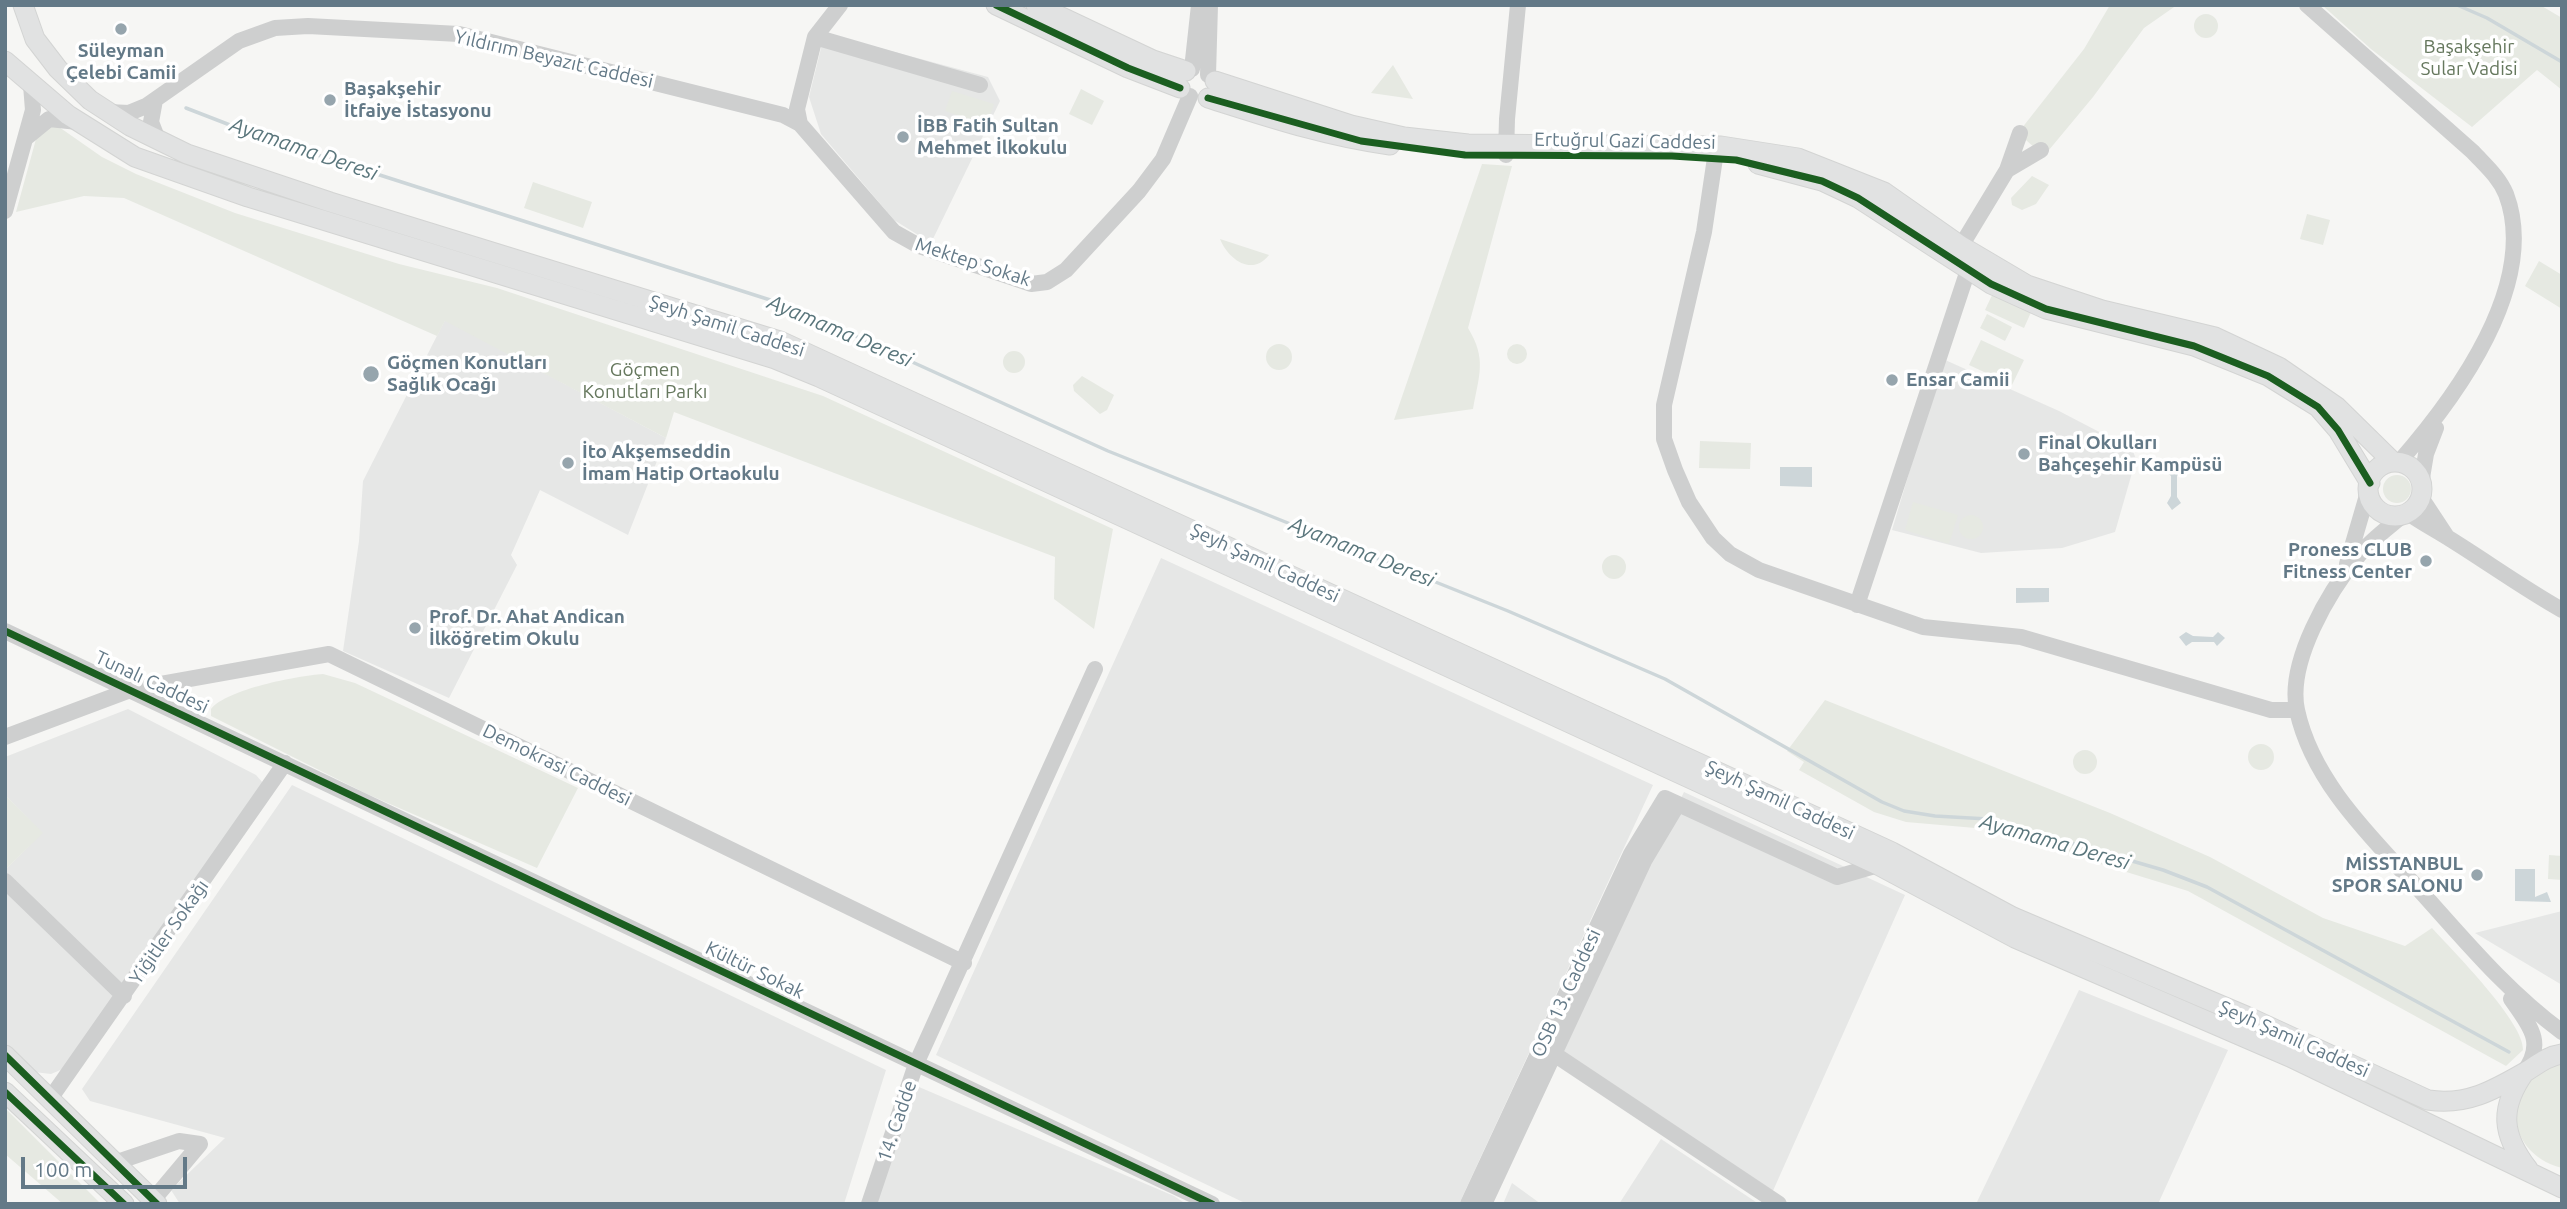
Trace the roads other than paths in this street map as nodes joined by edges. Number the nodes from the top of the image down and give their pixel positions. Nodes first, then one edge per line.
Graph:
1 (23, 5) edge
2 (840, 5) edge
3 (996, 5) edge
4 (1036, 5) edge
5 (1199, 5) edge
6 (1210, 5) edge
7 (1518, 5) edge
8 (2306, 5) edge
9 (815, 37) junction
10 (5, 61) edge
11 (1197, 83) junction
12 (32, 85) junction
13 (980, 85) dead end
14 (155, 100) junction
15 (107, 112) junction
16 (800, 124) junction
17 (85, 128) junction
18 (2020, 133) dead end
19 (151, 137) junction
20 (25, 139) junction
21 (1506, 150) junction
22 (2041, 150) dead end
23 (135, 158) junction
24 (1715, 158) junction
25 (2007, 170) junction
26 (273, 184) junction
27 (219, 187) junction
28 (5, 211) edge
29 (1961, 246) junction
30 (1968, 270) junction
31 (2445, 410) junction
32 (2396, 461) junction
33 (2369, 487) junction
34 (2421, 490) junction
35 (2405, 514) junction
36 (2447, 537) junction
37 (2344, 574) junction
38 (1857, 605) junction
39 (2562, 610) edge
40 (5, 631) edge
41 (1095, 669) dead end
42 (133, 690) junction
43 (2297, 710) junction
44 (5, 737) edge
45 (285, 763) junction
46 (1678, 804) junction
47 (1878, 865) junction
48 (5, 881) edge
49 (964, 963) junction
50 (2494, 974) junction
51 (124, 996) junction
52 (2562, 1032) edge
53 (1543, 1044) junction
54 (2562, 1054) edge
55 (5, 1055) edge
56 (1554, 1057) junction
57 (916, 1064) junction
58 (2524, 1072) junction
59 (5, 1092) edge
60 (50, 1099) junction
61 (117, 1162) junction
62 (2529, 1171) junction
63 (2560, 1187) edge
64 (155, 1202) edge
65 (124, 1204) edge
66 (869, 1204) edge
67 (1212, 1204) edge
68 (1468, 1204) edge
69 (1484, 1204) edge
70 (1779, 1204) edge

1 - 15 main road, Şeyh Şamil Caddesi
2 - 9 street
3 - 11 main road
4 - 11 main road, Ertuğrul Gazi Caddesi
5 - 11 street
6 - 11 street
7 - 21 street
8 - 31 street
9 - 13 street
9 - 16 street
10 - 12 main road, Şeyh Şamil Caddesi
11 - 16 street, Mektep Sokak
11 - 21 main road, Ertuğrul Gazi Caddesi
12 - 17 main road, Şeyh Şamil Caddesi
12 - 20 street
14 - 15 street, Yıldırım Beyazıt Caddesi
14 - 16 street, Yıldırım Beyazıt Caddesi
14 - 19 street
15 - 17 main road
15 - 19 main road, Şeyh Şamil Caddesi
17 - 20 street
17 - 23 main road, Şeyh Şamil Caddesi
18 - 25 street
19 - 23 main road
19 - 26 main road, Şeyh Şamil Caddesi
20 - 28 street
21 - 24 main road, Ertuğrul Gazi Caddesi
21 - 29 main road, Ertuğrul Gazi Caddesi
22 - 25 street
23 - 27 main road, Şeyh Şamil Caddesi
24 - 30 main road, Ertuğrul Gazi Caddesi
24 - 38 street
25 - 29 street
26 - 27 main road
26 - 58 main road, Şeyh Şamil Caddesi
27 - 47 main road, Şeyh Şamil Caddesi
29 - 30 street
29 - 32 main road, Ertuğrul Gazi Caddesi
30 - 33 main road, Ertuğrul Gazi Caddesi
30 - 38 street
31 - 32 street
31 - 34 street
32 - 33 main road
32 - 34 main road
33 - 35 main road
33 - 37 street
34 - 35 main road
34 - 36 street
35 - 36 street
35 - 37 street
36 - 39 street
37 - 43 street
38 - 43 street
40 - 42 street, Tunalı Caddesi
41 - 49 street, 14. Cadde
42 - 44 street, Demokrasi Caddesi
42 - 45 street, Tunalı Caddesi
42 - 49 street, Demokrasi Caddesi
43 - 50 street
45 - 51 street, Yiğitler Sokağı
45 - 57 street, Kültür Sokak
46 - 47 street
46 - 53 street, OSB 13. Caddesi
46 - 56 street, OSB 13. Caddesi
47 - 62 main road, Şeyh Şamil Caddesi
48 - 51 street
49 - 57 street, 14. Cadde
50 - 52 street
50 - 58 street
51 - 60 street, Yiğitler Sokağı
53 - 56 street
53 - 68 street, OSB 13. Caddesi
54 - 58 main road, Şeyh Şamil Caddesi
55 - 60 main road
56 - 69 street, OSB 13. Caddesi
56 - 70 street
57 - 66 street, 14. Cadde
57 - 67 street, Kültür Sokak
58 - 62 main road
59 - 65 main road
60 - 61 main road
61 - 64 main road
61 - 64 street
62 - 63 main road, Şeyh Şamil Caddesi

